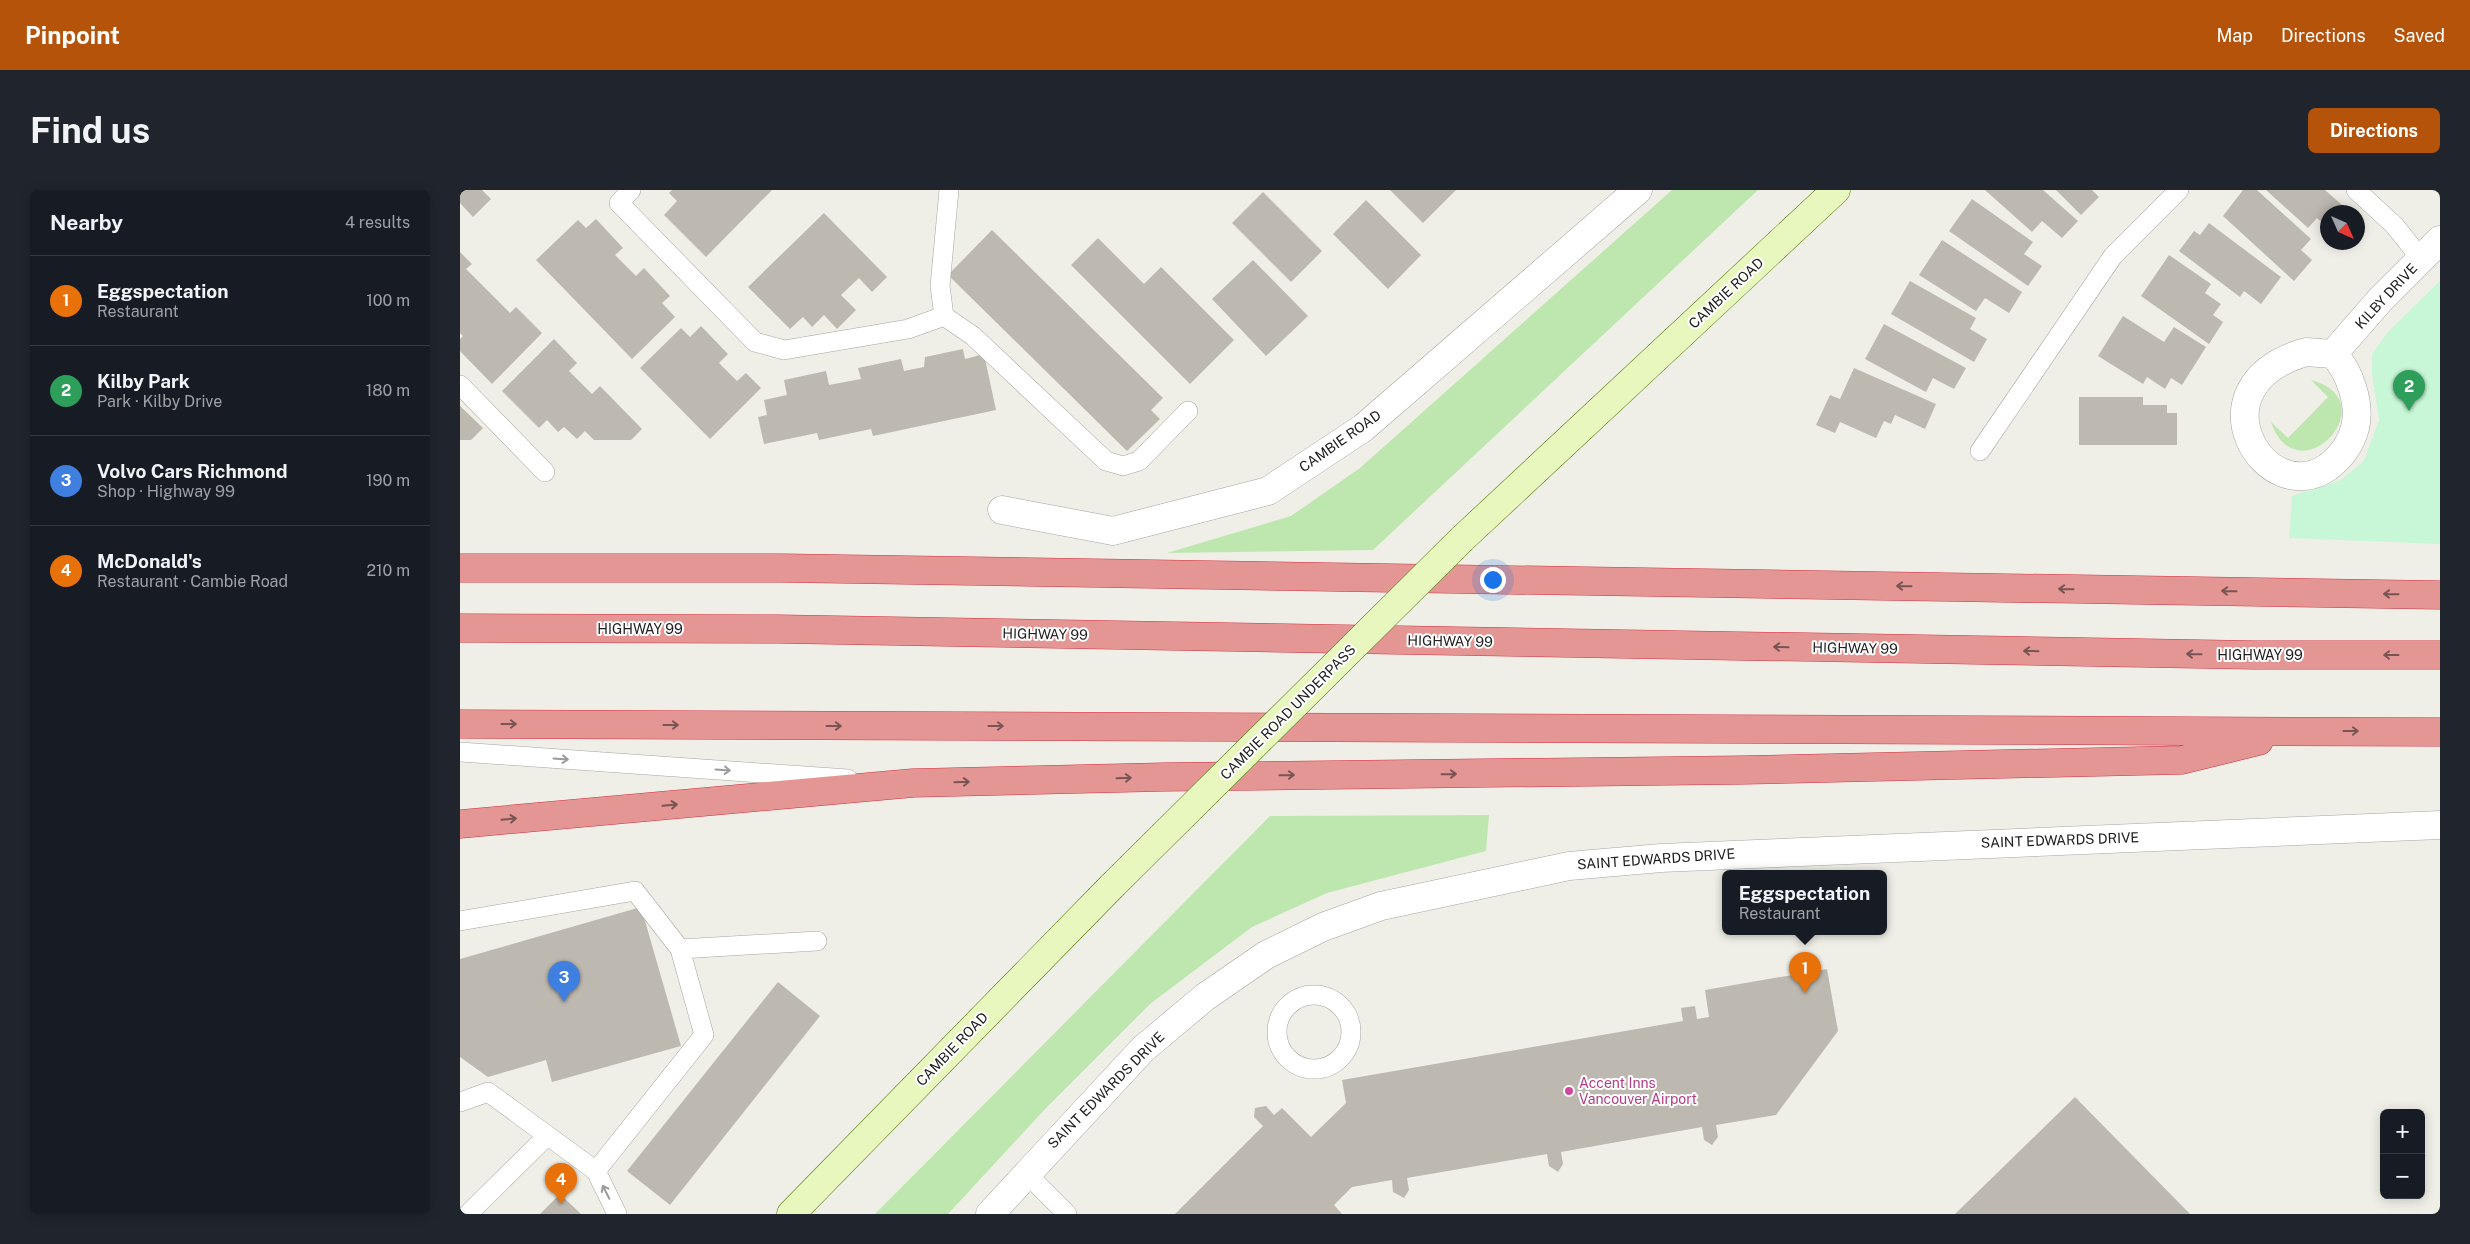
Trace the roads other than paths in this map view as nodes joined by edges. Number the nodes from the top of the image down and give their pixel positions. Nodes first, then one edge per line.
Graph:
1 (631, 190) edge
2 (949, 190) edge
3 (1638, 190) edge
4 (1836, 190) edge
5 (2179, 190) edge
6 (2356, 190) edge
7 (2440, 240) edge
8 (2421, 259) junction
9 (944, 316) junction
10 (2333, 354) junction
11 (460, 385) edge
12 (1188, 412) dead end
13 (1980, 451) dead end
14 (545, 472) dead end
15 (1002, 510) dead end
16 (1462, 539) joint
17 (460, 568) edge
18 (2440, 595) edge
19 (460, 628) edge
20 (2440, 655) edge
21 (460, 724) edge
22 (2302, 731) junction
23 (2440, 732) edge
24 (460, 752) edge
25 (913, 784) junction
26 (460, 824) edge
27 (2440, 825) edge
28 (1113, 885) joint
29 (460, 921) edge
30 (817, 941) dead end
31 (680, 949) junction
32 (460, 1102) edge
33 (547, 1136) junction
34 (596, 1171) junction
35 (1026, 1173) junction
36 (468, 1214) edge
37 (617, 1214) edge
38 (791, 1214) edge
39 (990, 1214) edge
40 (1067, 1214) edge

1 - 9 lane
2 - 9 lane
3 - 15 street, CAMBIE ROAD
4 - 16 main road, CAMBIE ROAD
5 - 13 lane
6 - 8 lane
7 - 8 street, KILBY DRIVE
8 - 10 street, KILBY DRIVE
9 - 12 lane
10 - 10 street
11 - 14 lane
16 - 28 main road, CAMBIE ROAD UNDERPASS, bridge
18 -> 17 highway
20 -> 19 highway, HIGHWAY 99
21 -> 22 highway
22 -> 23 highway
25 -> 22 highway
24 -> 25 lane
26 -> 25 highway
27 - 35 street, SAINT EDWARDS DRIVE
28 - 38 main road, CAMBIE ROAD
29 - 31 lane
30 - 31 lane
31 - 34 lane
32 - 33 lane
33 - 34 lane
33 - 36 lane
37 -> 34 lane
35 - 39 street, SAINT EDWARDS DRIVE
35 - 40 lane

